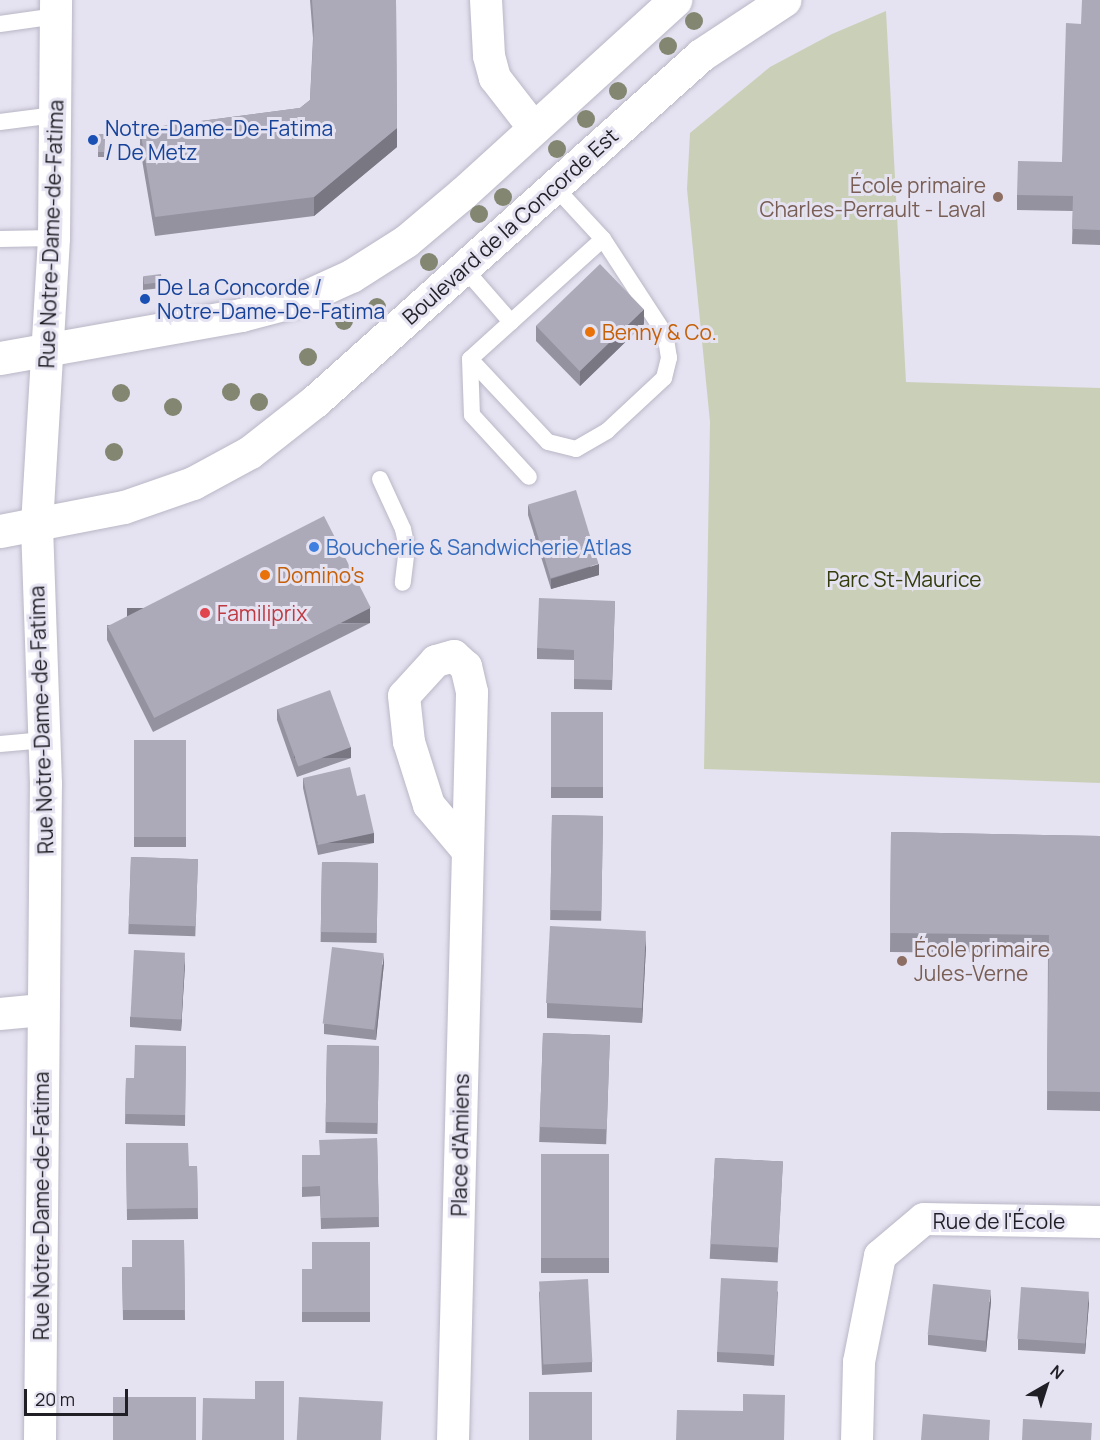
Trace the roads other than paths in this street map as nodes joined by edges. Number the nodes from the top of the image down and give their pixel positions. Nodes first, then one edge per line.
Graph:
1 (486, 0) edge
2 (675, 0) edge
3 (784, 0) edge
4 (56, 8) edge
5 (0, 24) edge
6 (55, 115) junction
7 (0, 122) edge
8 (533, 127) junction
9 (554, 186) junction
10 (54, 238) junction
11 (0, 239) edge
12 (603, 239) junction
13 (463, 267) junction
14 (511, 322) junction
15 (49, 351) junction
16 (0, 358) edge
17 (470, 359) junction
18 (529, 477) dead end
19 (380, 479) dead end
20 (37, 525) junction
21 (0, 531) edge
22 (402, 584) dead end
23 (45, 740) junction
24 (0, 744) edge
25 (467, 850) junction
26 (42, 1010) junction
27 (0, 1014) edge
28 (1100, 1222) edge
29 (40, 1440) edge
30 (453, 1440) edge
31 (857, 1440) edge

1 - 8 street
2 - 8 street
3 - 9 street, Boulevard de la Concorde Est
4 - 5 lane
4 - 6 street, Rue Notre-Dame-de-Fatima
6 - 7 lane
6 - 10 street, Rue Notre-Dame-de-Fatima
8 - 15 street
9 - 12 lane
9 - 13 street, Boulevard de la Concorde Est
10 - 11 lane
10 - 15 street, Rue Notre-Dame-de-Fatima
12 - 14 lane
12 - 17 lane
13 - 14 lane
13 - 20 street, Boulevard de la Concorde Est
14 - 17 lane
15 - 16 street
15 - 20 street, Rue Notre-Dame-de-Fatima
17 - 18 lane
19 - 22 lane
20 - 21 street, Boulevard de la Concorde Est
20 - 23 street, Rue Notre-Dame-de-Fatima
23 - 24 lane
23 - 26 street, Rue Notre-Dame-de-Fatima
25 - 25 street, Place d'Amiens
25 - 30 street, Place d'Amiens
26 - 27 street
26 - 29 street, Rue Notre-Dame-de-Fatima
28 - 31 street, Rue de l'École

